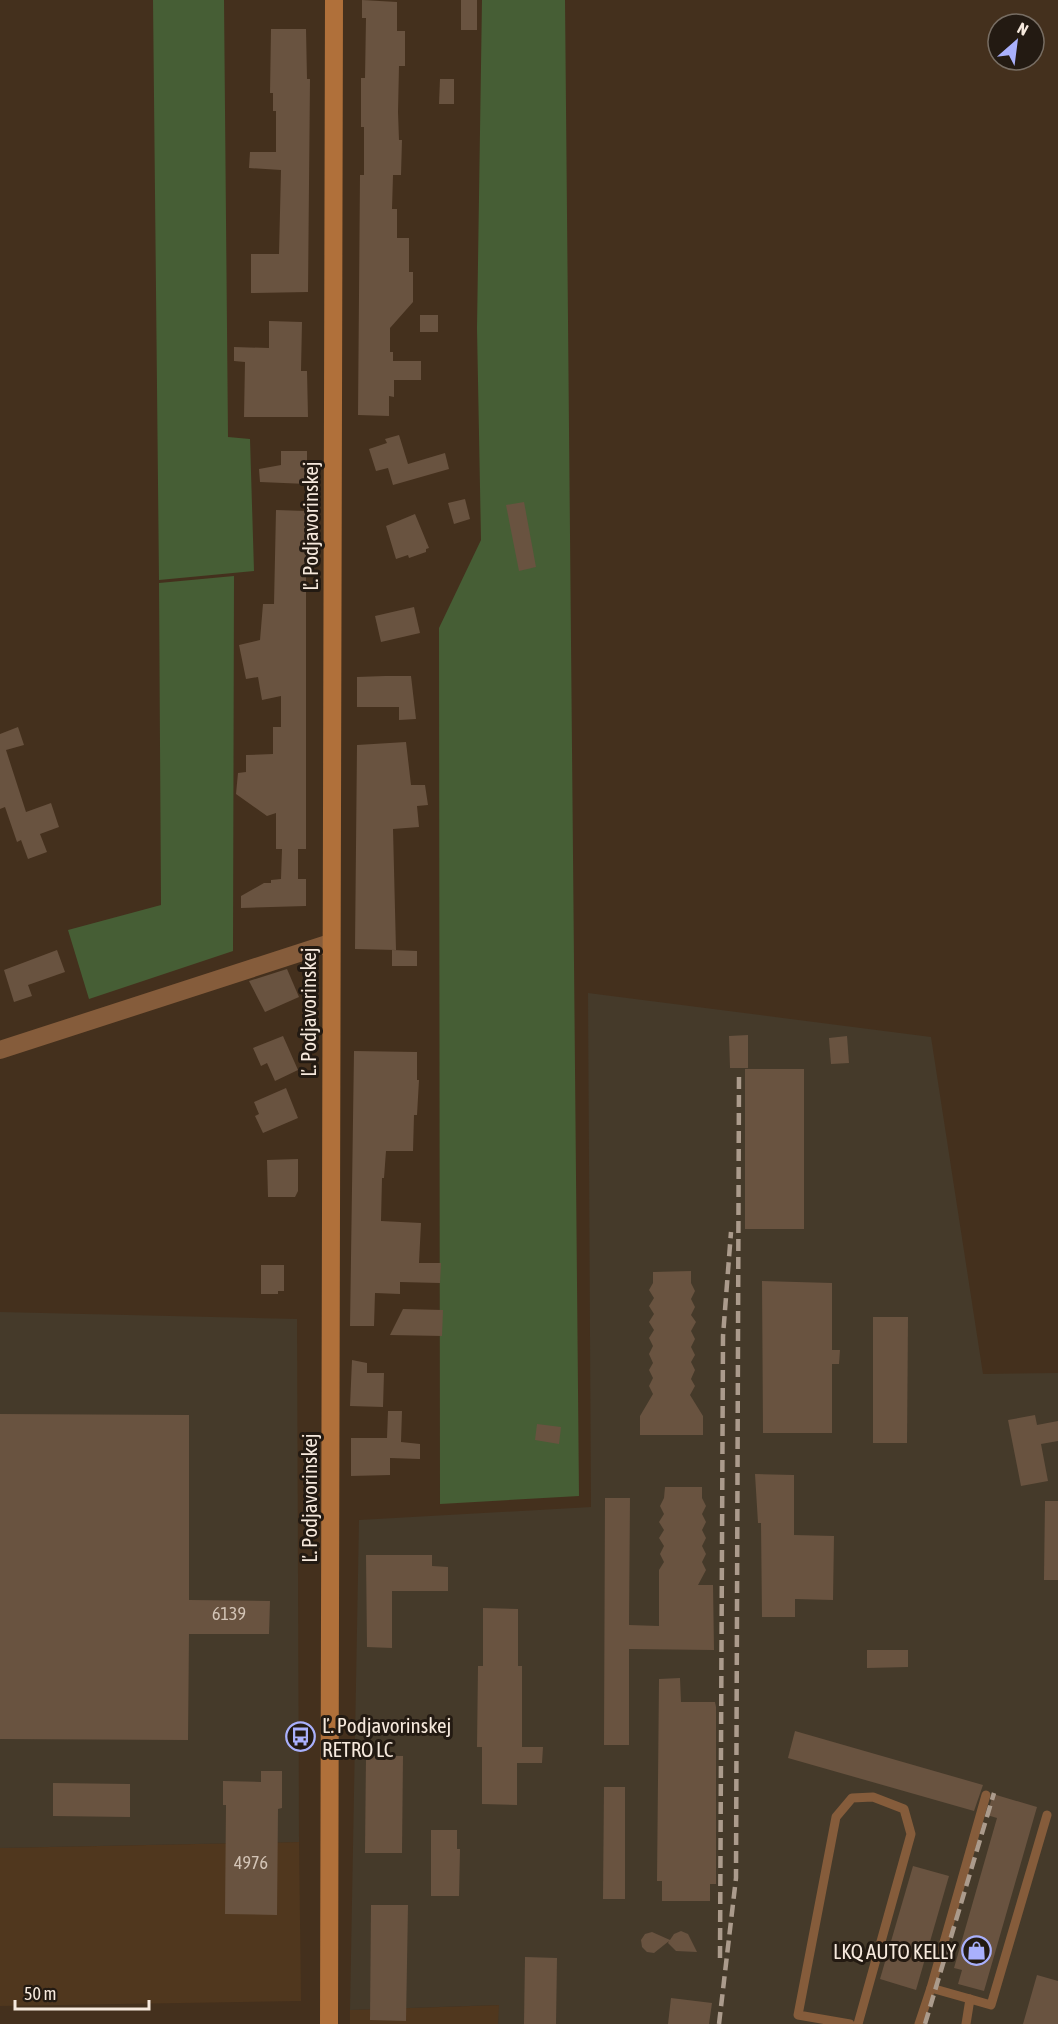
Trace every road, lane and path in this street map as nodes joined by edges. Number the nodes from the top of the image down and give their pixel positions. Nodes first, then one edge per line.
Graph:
1 (334, 0) edge
2 (330, 943) junction
3 (0, 1050) edge
4 (986, 1795) dead end
5 (1047, 1815) dead end
6 (931, 1988) junction
7 (970, 1999) junction
8 (329, 2024) edge
9 (850, 2024) edge
10 (858, 2024) edge
11 (919, 2024) edge
12 (966, 2024) edge

1 - 2 street, Ľ. Podjavorinskej
2 - 3 street
2 - 8 street, Ľ. Podjavorinskej
4 - 6 lane
5 - 7 lane
6 - 7 lane
6 - 11 lane
7 - 12 lane
9 - 10 lane

